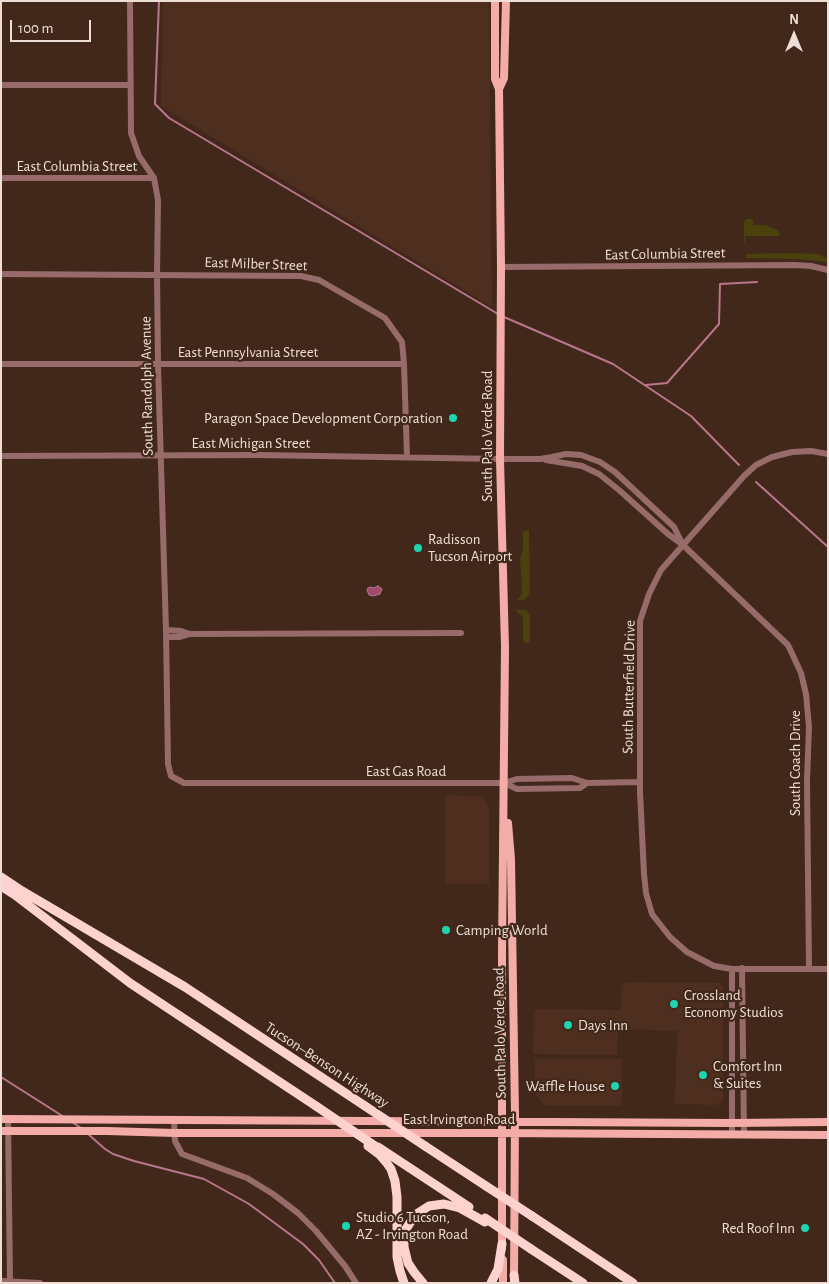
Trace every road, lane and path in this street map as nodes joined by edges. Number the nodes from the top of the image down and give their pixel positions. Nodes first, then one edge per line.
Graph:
1 (130, 1) edge
2 (495, 1) edge
3 (506, 1) edge
4 (1, 85) edge
5 (130, 85) junction
6 (499, 89) junction
7 (1, 178) edge
8 (154, 178) junction
9 (501, 267) junction
10 (828, 270) edge
11 (1, 274) edge
12 (157, 274) junction
13 (1, 364) edge
14 (404, 364) junction
15 (158, 365) junction
16 (828, 454) edge
17 (161, 455) junction
18 (1, 456) edge
19 (407, 457) junction
20 (500, 459) junction
21 (540, 459) junction
22 (600, 462) junction
23 (594, 471) junction
24 (683, 545) junction
25 (461, 633) dead end
26 (166, 634) junction
27 (171, 776) joint
28 (640, 782) junction
29 (504, 783) junction
30 (586, 783) junction
31 (1, 877) edge
32 (1, 886) edge
33 (503, 888) junction
34 (512, 944) junction
35 (742, 968) junction
36 (809, 968) junction
37 (732, 969) junction
38 (828, 969) edge
39 (743, 1018) junction
40 (5, 1119) edge
41 (174, 1120) junction
42 (502, 1121) junction
43 (515, 1121) junction
44 (828, 1122) edge
45 (732, 1123) junction
46 (744, 1123) junction
47 (5, 1131) edge
48 (175, 1133) junction
49 (502, 1133) junction
50 (515, 1133) junction
51 (732, 1134) junction
52 (744, 1134) junction
53 (828, 1135) edge
54 (372, 1146) junction
55 (485, 1220) junction
56 (502, 1244) junction
57 (547, 1259) junction
58 (514, 1280) edge
59 (1, 1281) edge
60 (10, 1281) junction
61 (40, 1283) edge
62 (356, 1283) edge
63 (404, 1283) edge
64 (424, 1283) edge
65 (491, 1283) edge
66 (503, 1283) edge
67 (578, 1283) edge
68 (583, 1283) edge
69 (633, 1283) edge

1 - 5 street, South Randolph Avenue
2 - 6 main road, South Palo Verde Road
3 - 6 main road, South Palo Verde Road
4 - 5 street
5 - 8 street, South Randolph Avenue
6 - 9 main road, South Palo Verde Road
7 - 8 street, East Columbia Street
8 - 12 street, South Randolph Avenue
9 - 10 street, East Columbia Street
9 - 20 main road, South Palo Verde Road
11 - 12 street, East Milber Street
12 - 14 street, East Milber Street
12 - 15 street, South Randolph Avenue
13 - 15 street, East Pennsylvania Street
14 - 15 street, East Pennsylvania Street
14 - 19 street, East Milber Street
15 - 17 street, South Randolph Avenue
16 - 24 street, South Butterfield Drive
17 - 18 street, East Michigan Street
17 - 19 street, East Michigan Street
17 - 26 street, South Randolph Avenue
19 - 20 street, East Michigan Street
20 - 21 street, South Coach Drive
20 - 29 main road, South Palo Verde Road
21 - 22 street, South Coach Drive
21 - 23 street, South Coach Drive
22 - 23 street
22 - 24 street, South Coach Drive
23 - 24 street, South Coach Drive
24 - 28 street, South Butterfield Drive
24 - 36 street, South Coach Drive
25 - 26 street
26 - 27 street, South Randolph Avenue
27 - 29 street, East Gas Road
28 - 30 street, East Gas Road
28 - 37 street, South Butterfield Drive
29 - 30 street, East Gas Road
29 - 30 street
29 - 33 main road, South Palo Verde Road
29 - 34 main road, South Palo Verde Road
31 - 69 highway, Tucson–Benson Highway, bridge
32 - 54 highway, bridge
33 - 34 main road
33 - 42 main road, South Palo Verde Road
34 - 43 main road, South Palo Verde Road
35 - 36 street, South Butterfield Drive
35 - 37 street, South Butterfield Drive
35 - 39 street
36 - 38 street, South Butterfield Drive
37 - 39 street
37 - 45 street
39 - 46 street
40 - 41 main road, East Irvington Road
40 - 47 street
41 - 42 main road, East Irvington Road
41 - 48 street
42 - 43 main road, East Irvington Road
42 - 49 main road, South Palo Verde Road
43 - 45 main road, East Irvington Road
43 - 50 main road, South Palo Verde Road
44 - 46 main road, East Irvington Road
45 - 46 main road, East Irvington Road
45 - 51 street
46 - 52 street
47 - 48 main road, East Irvington Road
47 - 60 street
48 - 49 main road, East Irvington Road
48 - 62 street
49 - 50 main road, East Irvington Road
49 - 56 main road, South Palo Verde Road
50 - 51 main road, East Irvington Road
50 - 58 main road, South Palo Verde Road
51 - 52 main road, East Irvington Road
52 - 53 main road, East Irvington Road
54 - 55 highway
54 - 63 highway
55 - 57 highway, bridge
55 - 64 highway
56 - 65 highway
56 - 66 main road, South Palo Verde Road
57 - 67 highway
57 - 68 highway
59 - 60 street
60 - 61 street

